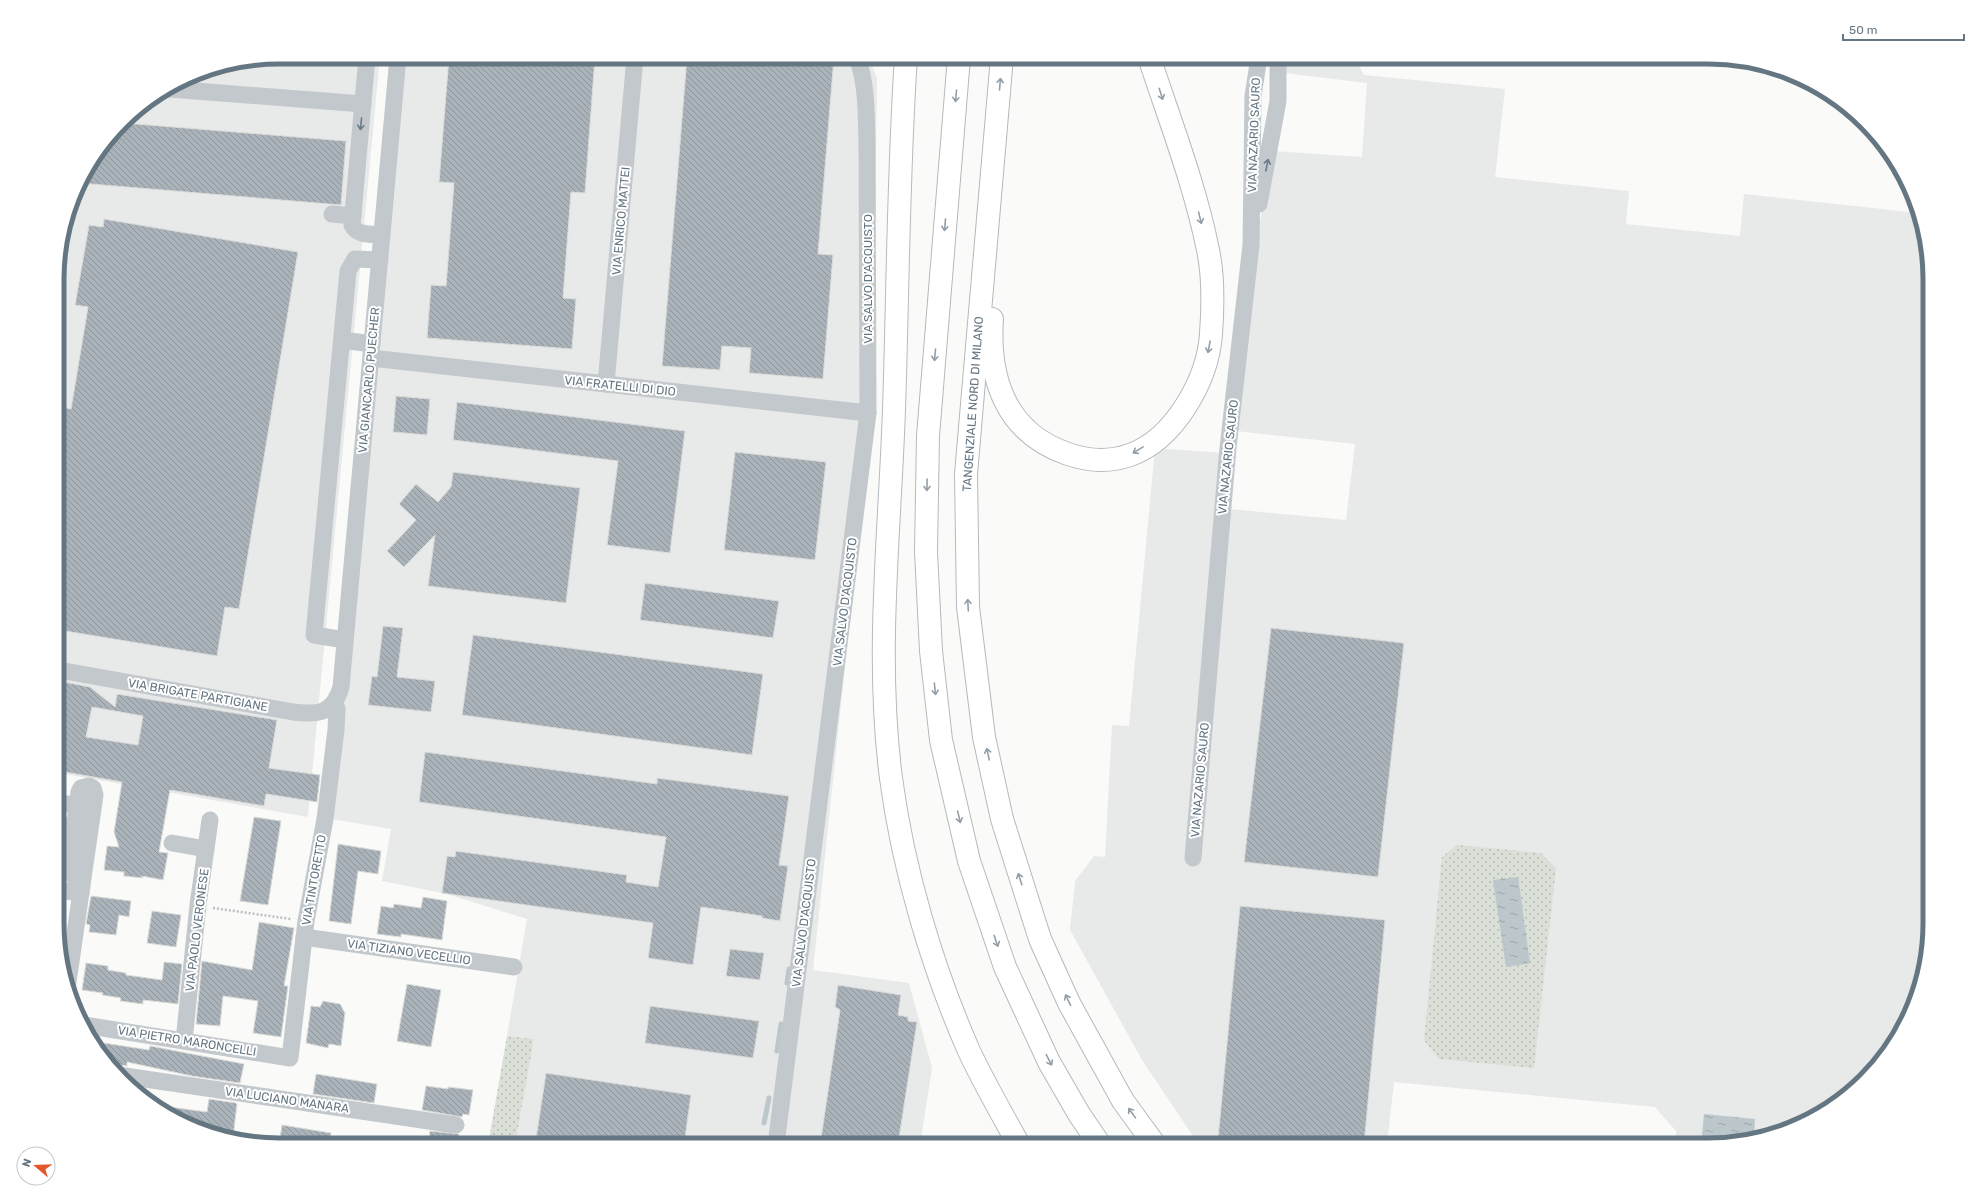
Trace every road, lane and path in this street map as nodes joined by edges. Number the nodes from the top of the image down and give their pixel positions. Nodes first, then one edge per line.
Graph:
1 (366, 64) edge
2 (397, 64) edge
3 (634, 64) edge
4 (860, 64) edge
5 (906, 64) edge
6 (958, 64) edge
7 (1001, 64) edge
8 (1151, 64) edge
9 (1257, 64) edge
10 (1278, 64) edge
11 (177, 90) edge
12 (363, 104) junction
13 (997, 117) junction
14 (332, 214) dead end
15 (353, 216) junction
16 (382, 235) junction
17 (1251, 245) junction
18 (380, 260) junction
19 (342, 340) junction
20 (371, 351) junction
21 (606, 384) junction
22 (868, 413) junction
23 (345, 640) junction
24 (64, 671) edge
25 (335, 702) junction
26 (210, 820) dead end
27 (66, 829) edge
28 (172, 843) dead end
29 (206, 849) junction
30 (64, 858) edge
31 (1194, 858) dead end
32 (76, 890) junction
33 (198, 906) junction
34 (305, 929) junction
35 (514, 967) dead end
36 (69, 969) edge
37 (90, 1026) edge
38 (184, 1041) junction
39 (290, 1058) joint
40 (129, 1077) edge
41 (456, 1125) dead end
42 (777, 1138) edge
43 (1015, 1138) edge
44 (1095, 1138) edge
45 (1150, 1138) edge

1 - 12 street
2 - 16 street, VIA GIANCARLO PUECHER
3 - 21 street, VIA ENRICO MATTEI
4 - 22 street, VIA SALVO D'ACQUISTO
5 - 43 main road
6 -> 44 main road
13 -> 7 main road, TANGENZIALE NORD DI MILANO
8 -> 13 main road
9 - 17 street, VIA NAZARIO SAURO
17 -> 10 street
11 - 12 street
12 -> 15 street
45 -> 13 main road, TANGENZIALE NORD DI MILANO
14 - 15 street
15 - 16 street
16 - 18 street, VIA GIANCARLO PUECHER
17 - 31 street, VIA NAZARIO SAURO
18 - 19 street
18 - 20 street, VIA GIANCARLO PUECHER
19 - 20 street, VIA FRATELLI DI DIO
19 - 23 street
20 - 21 street, VIA FRATELLI DI DIO
20 - 23 street, VIA GIANCARLO PUECHER
21 - 22 street, VIA FRATELLI DI DIO
22 - 42 street, VIA SALVO D'ACQUISTO
23 - 25 street, VIA GIANCARLO PUECHER
24 - 25 street, VIA BRIGATE PARTIGIANE
25 - 34 street, VIA TINTORETTO
26 - 29 street, VIA PAOLO VERONESE
27 - 30 street
27 - 32 street
28 - 29 street
29 - 33 street, VIA PAOLO VERONESE
30 - 32 street
32 - 36 street
33 - 34 path
33 - 38 street, VIA PAOLO VERONESE
34 - 35 street, VIA TIZIANO VECELLIO
34 - 39 street, VIA TINTORETTO
37 - 38 street, VIA PIETRO MARONCELLI
38 - 39 street, VIA PIETRO MARONCELLI
40 - 41 street, VIA LUCIANO MANARA

